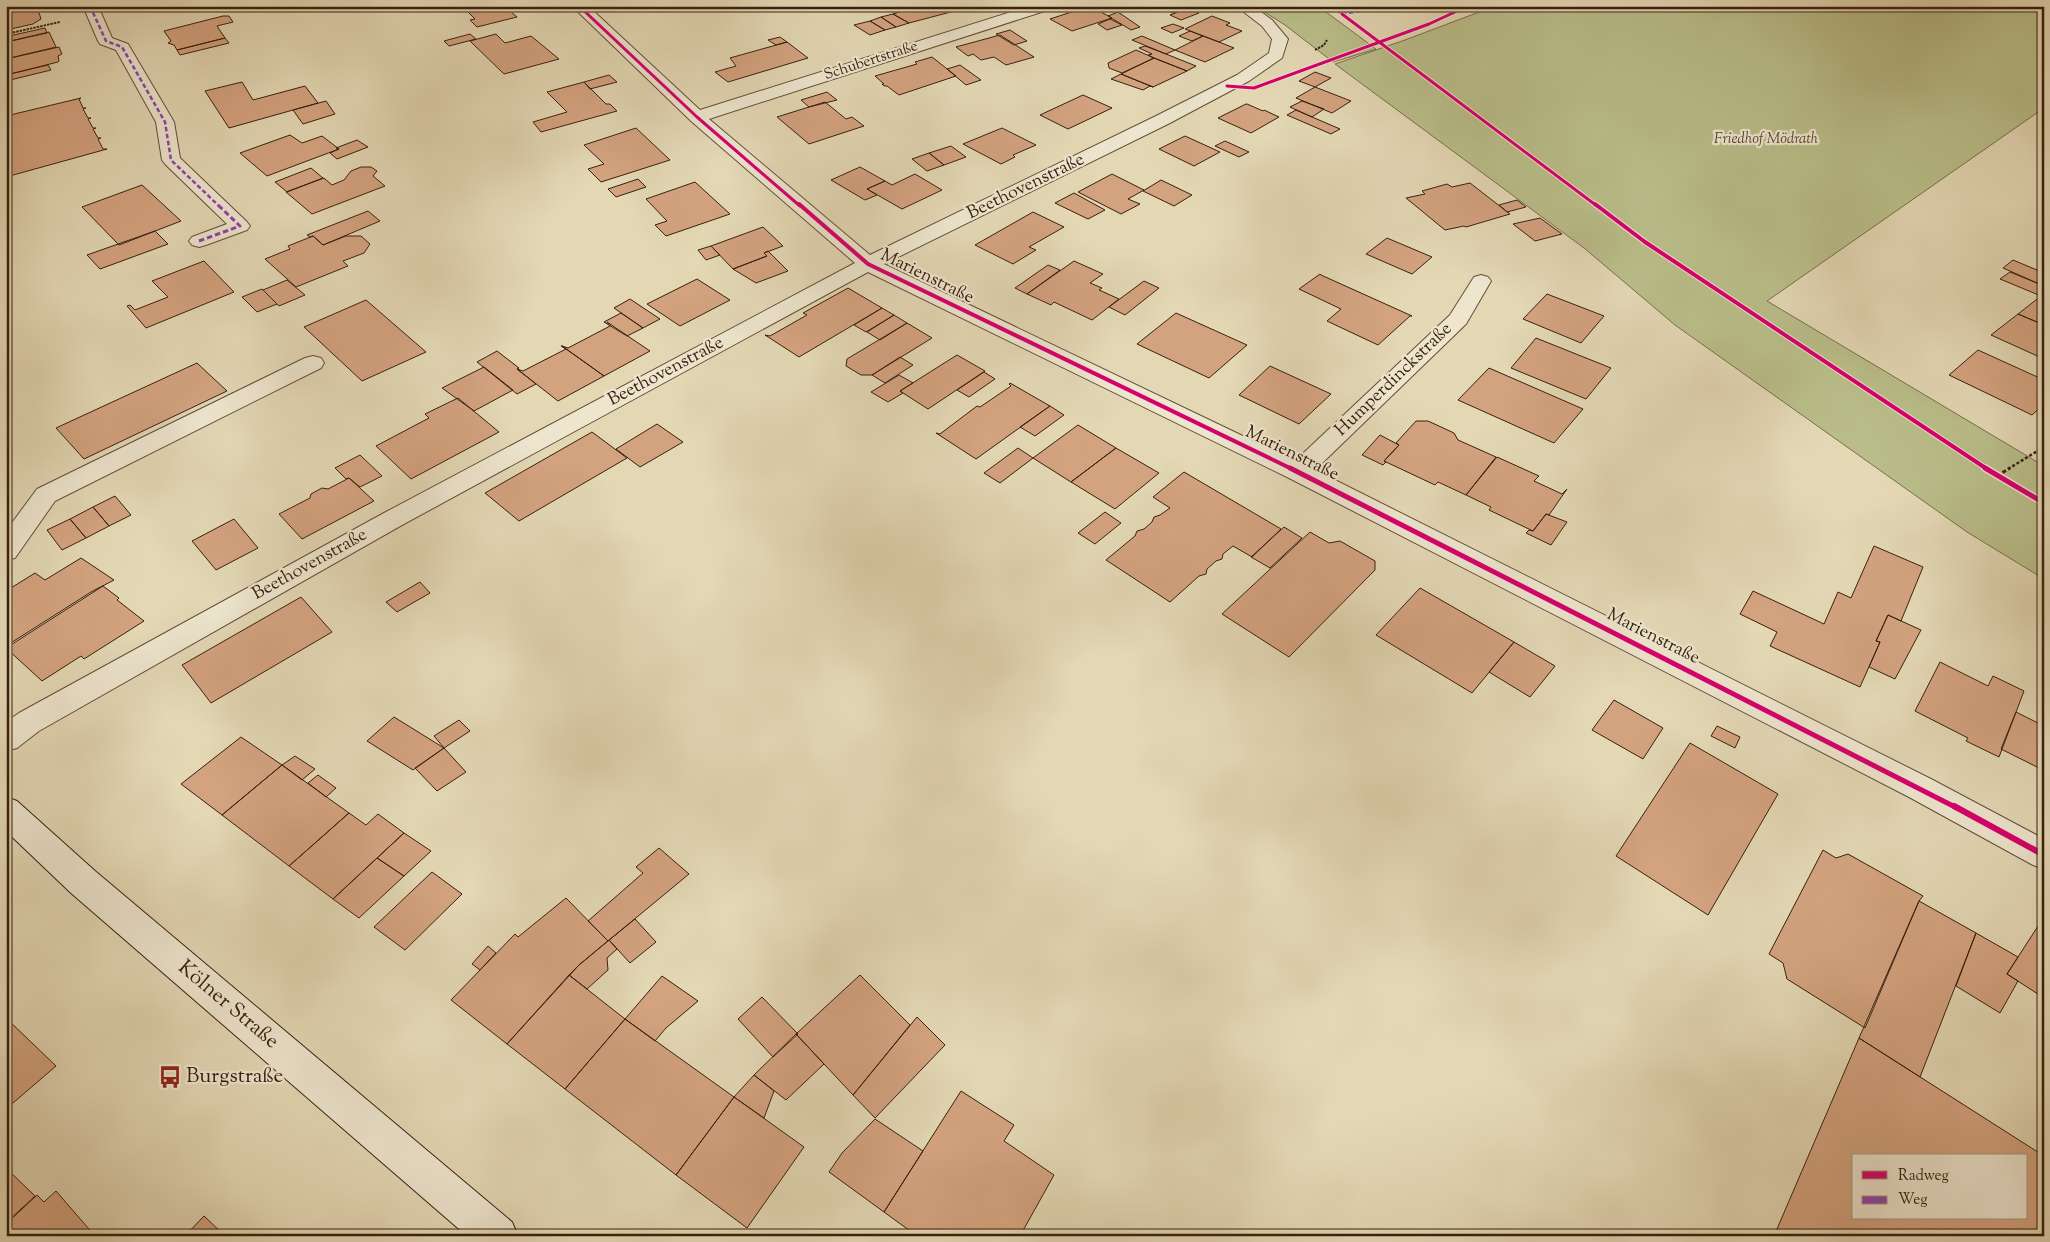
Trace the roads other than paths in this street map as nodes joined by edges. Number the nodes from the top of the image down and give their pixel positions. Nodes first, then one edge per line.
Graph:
1 (90, 6) edge
2 (579, 6) edge
3 (1046, 6) edge
4 (1242, 6) edge
5 (697, 117) junction
6 (199, 241) dead end
7 (868, 264) junction
8 (1481, 281) dead end
9 (313, 363) dead end
10 (1298, 472) junction
11 (6, 551) edge
12 (6, 739) edge
13 (6, 812) edge
14 (2044, 854) edge
15 (498, 1236) edge

1 - 6 street
2 - 5 street, Marienstraße
3 - 5 street, Schubertstraße
4 - 7 street, Beethovenstraße
5 - 7 street, Marienstraße
7 - 10 street, Marienstraße
7 - 12 street, Beethovenstraße
8 - 10 street, Humperdinckstraße
9 - 11 street
10 - 14 street, Marienstraße
13 - 15 street, Kölner Straße

